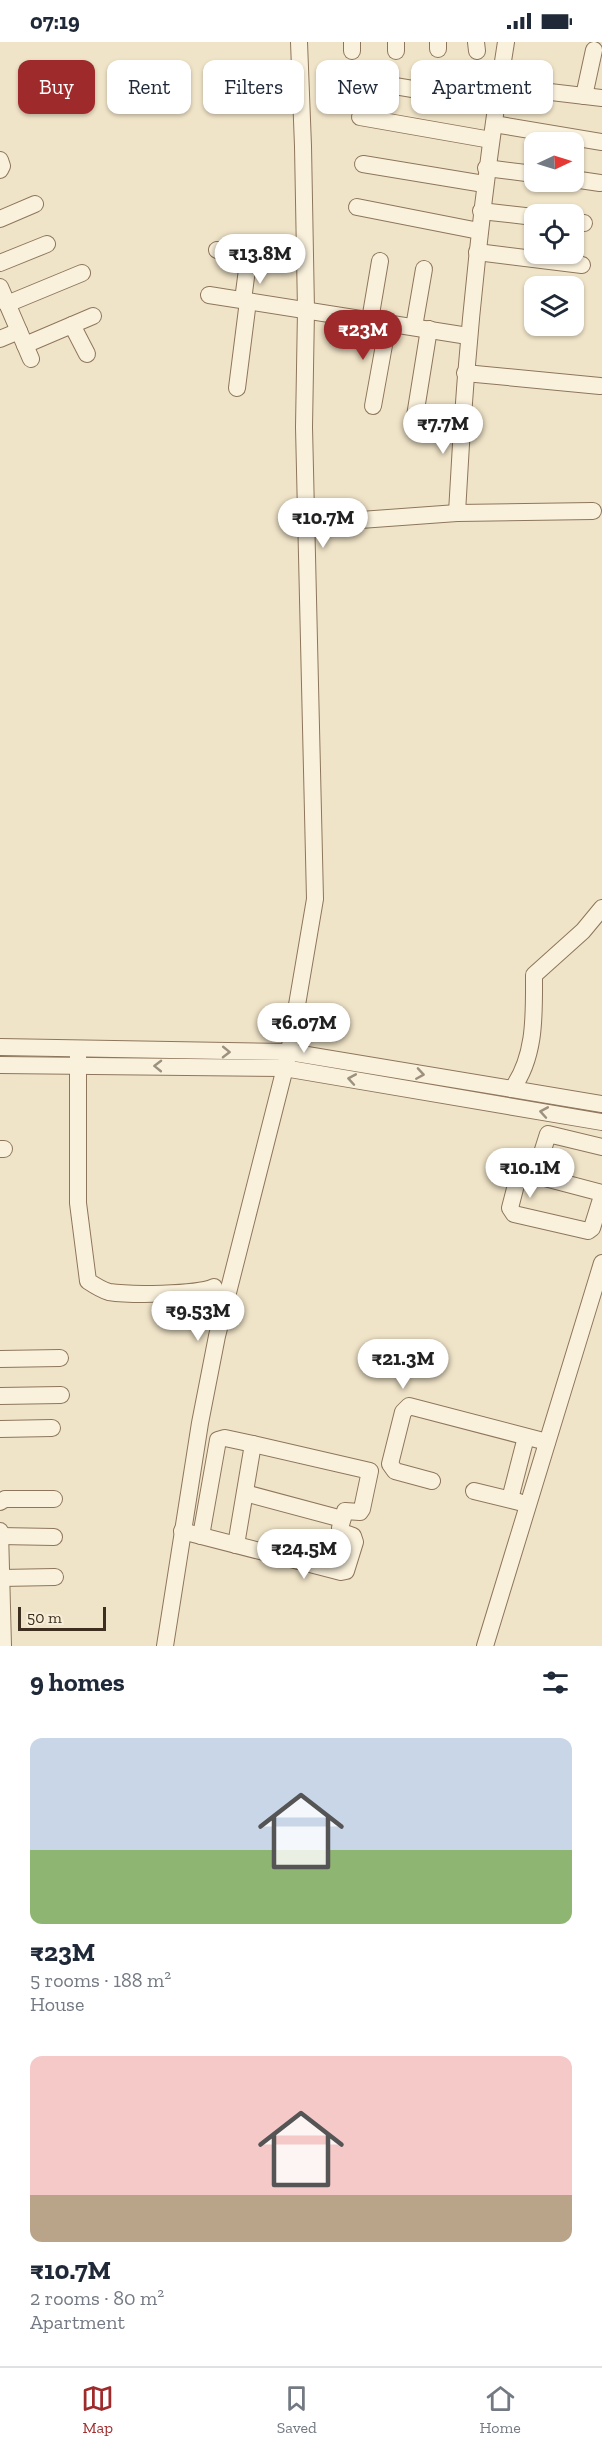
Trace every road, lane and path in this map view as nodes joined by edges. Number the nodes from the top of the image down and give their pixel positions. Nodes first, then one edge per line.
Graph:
1 (299, 42) edge
2 (506, 42) edge
3 (594, 50) dead end
4 (503, 60) edge
5 (553, 92) edge
6 (584, 96) junction
7 (602, 98) edge
8 (494, 114) edge
9 (360, 117) dead end
10 (492, 132) junction
11 (602, 142) edge
12 (0, 160) edge
13 (363, 164) dead end
14 (0, 170) edge
15 (524, 174) edge
16 (485, 176) junction
17 (584, 181) edge
18 (600, 183) dead end
19 (35, 204) dead end
20 (357, 207) dead end
21 (481, 211) junction
22 (524, 216) edge
23 (0, 219) edge
24 (479, 231) junction
25 (47, 244) dead end
26 (217, 250) dead end
27 (477, 252) junction
28 (380, 261) dead end
29 (0, 263) edge
30 (582, 265) dead end
31 (423, 269) dead end
32 (82, 273) dead end
33 (0, 287) edge
34 (209, 295) dead end
35 (246, 300) junction
36 (7, 304) junction
37 (306, 310) junction
38 (93, 316) dead end
39 (370, 320) junction
40 (388, 323) junction
41 (72, 325) junction
42 (422, 328) junction
43 (468, 336) junction
44 (0, 339) edge
45 (25, 345) junction
46 (87, 354) dead end
47 (465, 373) junction
48 (600, 386) dead end
49 (237, 388) dead end
50 (373, 406) dead end
51 (415, 416) dead end
52 (593, 511) dead end
53 (457, 513) junction
54 (305, 524) junction
55 (602, 908) edge
56 (0, 1047) edge
57 (78, 1057) junction
58 (286, 1060) junction
59 (0, 1065) edge
60 (512, 1089) junction
61 (602, 1104) edge
62 (602, 1122) edge
63 (602, 1147) edge
64 (535, 1175) junction
65 (602, 1195) edge
66 (602, 1263) edge
67 (214, 1287) dead end
68 (60, 1358) dead end
69 (0, 1359) edge
70 (61, 1395) dead end
71 (0, 1396) edge
72 (52, 1428) dead end
73 (0, 1429) edge
74 (526, 1437) junction
75 (547, 1442) junction
76 (253, 1444) junction
77 (432, 1480) dead end
78 (474, 1491) dead end
79 (245, 1494) junction
80 (54, 1499) dead end
81 (510, 1500) junction
82 (0, 1502) edge
83 (528, 1504) junction
84 (342, 1520) junction
85 (182, 1531) junction
86 (0, 1532) edge
87 (0, 1536) edge
88 (201, 1536) junction
89 (54, 1537) dead end
90 (236, 1545) junction
91 (0, 1554) edge
92 (55, 1577) dead end
93 (1, 1581) edge
94 (3, 1646) edge
95 (165, 1646) edge
96 (485, 1646) edge

1 - 37 street
2 - 4 street
3 - 6 street
5 - 6 street
6 - 7 street
8 - 10 street
9 - 10 street
10 - 11 street
10 - 16 street
12 - 14 street
13 - 16 street
15 - 16 street
16 - 21 street
17 - 18 street
19 - 23 street
20 - 24 street
21 - 22 street
21 - 24 street
24 - 27 street
25 - 29 street
26 - 35 street
27 - 30 street
27 - 43 street
28 - 39 street
31 - 42 street
32 - 36 street
33 - 36 street
34 - 35 street
35 - 37 street
35 - 49 street
36 - 45 street
37 - 39 street
37 - 54 street
38 - 41 street
39 - 40 street
40 - 42 street
40 - 50 street
41 - 45 street
41 - 46 street
42 - 43 street
42 - 51 street
43 - 47 street
44 - 45 street
47 - 48 street
47 - 53 street
52 - 53 street
53 - 54 street
54 - 58 street
55 - 60 street
56 - 57 street
57 - 58 street
57 - 59 street
57 - 67 street
58 -> 60 street
62 -> 58 street
58 - 85 street
60 - 61 street
63 - 64 street
64 - 65 street
64 - 65 street
66 - 75 street
68 - 69 street
70 - 71 street
72 - 73 street
74 - 75 street
74 - 77 street
74 - 81 street
75 - 83 street
76 - 79 street
76 - 84 street
76 - 88 street
78 - 81 street
79 - 84 street
79 - 90 street
80 - 82 street
81 - 83 street
83 - 96 street
84 - 90 street
85 - 88 street
85 - 95 street
86 - 87 street
87 - 89 street
87 - 91 street
88 - 90 street
91 - 93 street
92 - 93 street
93 - 94 street

